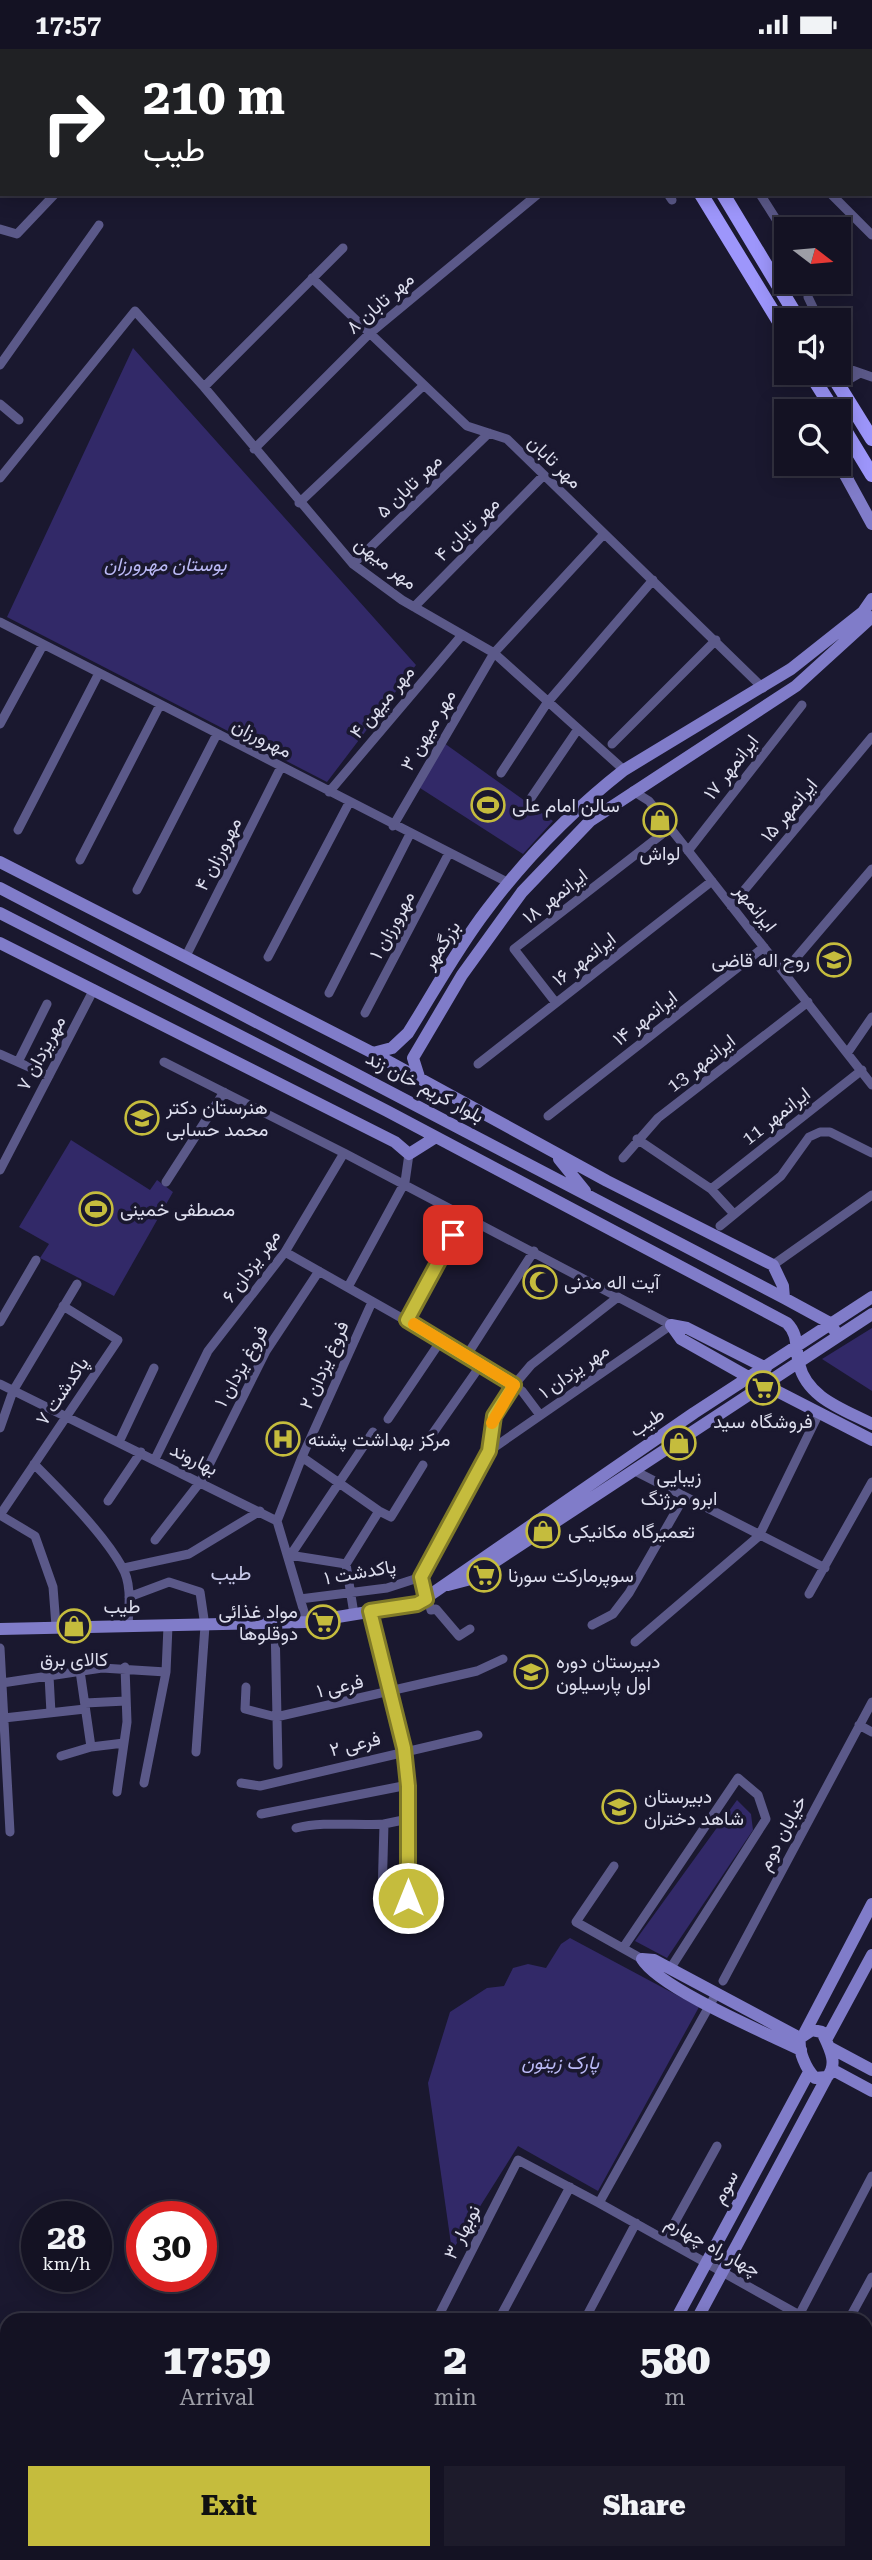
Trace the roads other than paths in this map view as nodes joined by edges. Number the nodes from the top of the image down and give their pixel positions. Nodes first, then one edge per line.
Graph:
1 (53, 196) edge
2 (536, 196) edge
3 (702, 196) edge
4 (727, 196) edge
5 (761, 196) edge
6 (833, 196) edge
7 (775, 217) edge
8 (99, 225) dead end
9 (0, 229) edge
10 (872, 235) edge
11 (343, 248) dead end
12 (312, 278) junction
13 (792, 308) edge
14 (774, 313) edge
15 (369, 334) junction
16 (0, 365) edge
17 (851, 370) edge
18 (860, 373) junction
19 (851, 375) edge
20 (872, 377) edge
21 (424, 385) junction
22 (839, 385) edge
23 (204, 387) junction
24 (0, 404) edge
25 (19, 420) dead end
26 (866, 423) edge
27 (489, 433) junction
28 (872, 439) edge
29 (851, 440) edge
30 (254, 449) junction
31 (872, 475) edge
32 (544, 476) junction
33 (846, 476) edge
34 (0, 478) edge
35 (299, 503) junction
36 (872, 524) edge
37 (604, 534) junction
38 (353, 564) junction
39 (653, 580) junction
40 (872, 600) edge
41 (414, 607) junction
42 (872, 617) edge
43 (0, 622) edge
44 (462, 635) junction
45 (716, 640) junction
46 (43, 645) junction
47 (494, 653) junction
48 (99, 673) junction
49 (762, 688) junction
50 (547, 702) junction
51 (160, 705) junction
52 (802, 705) dead end
53 (718, 715) junction
54 (0, 724) edge
55 (578, 729) junction
56 (728, 730) junction
57 (218, 734) junction
58 (872, 737) edge
59 (612, 744) dead end
60 (281, 768) junction
61 (624, 770) junction
62 (501, 773) dead end
63 (329, 792) junction
64 (633, 792) junction
65 (531, 798) dead end
66 (349, 803) junction
67 (393, 825) junction
68 (670, 828) junction
69 (18, 830) dead end
70 (410, 834) junction
71 (688, 851) junction
72 (449, 853) junction
73 (80, 860) dead end
74 (0, 862) edge
75 (872, 869) edge
76 (712, 881) junction
77 (509, 883) junction
78 (0, 888) edge
79 (138, 890) dead end
80 (731, 906) junction
81 (0, 913) edge
82 (0, 943) edge
83 (764, 947) junction
84 (186, 956) junction
85 (268, 957) dead end
86 (452, 963) junction
87 (466, 970) junction
88 (784, 972) junction
89 (94, 989) junction
90 (329, 993) dead end
91 (808, 1002) junction
92 (556, 1003) junction
93 (47, 1004) dead end
94 (365, 1013) dead end
95 (872, 1017) edge
96 (848, 1052) junction
97 (373, 1053) junction
98 (1, 1057) edge
99 (18, 1062) junction
100 (164, 1062) dead end
101 (478, 1064) dead end
102 (862, 1070) junction
103 (49, 1076) junction
104 (419, 1077) junction
105 (872, 1085) edge
106 (224, 1092) junction
107 (548, 1116) dead end
108 (436, 1137) junction
109 (637, 1139) junction
110 (344, 1153) junction
111 (555, 1153) junction
112 (872, 1153) edge
113 (408, 1154) junction
114 (622, 1158) dead end
115 (0, 1170) edge
116 (166, 1182) dead end
117 (405, 1182) junction
118 (711, 1189) junction
119 (872, 1195) edge
120 (590, 1197) junction
121 (464, 1214) junction
122 (734, 1214) junction
123 (715, 1230) junction
124 (534, 1251) junction
125 (285, 1252) junction
126 (36, 1260) dead end
127 (773, 1265) junction
128 (319, 1271) junction
129 (77, 1284) dead end
130 (348, 1287) junction
131 (618, 1297) junction
132 (872, 1297) edge
133 (789, 1301) junction
134 (372, 1302) junction
135 (63, 1306) junction
136 (872, 1314) edge
137 (407, 1320) junction
138 (0, 1322) edge
139 (784, 1322) junction
140 (830, 1323) junction
141 (671, 1325) junction
142 (838, 1336) junction
143 (442, 1339) junction
144 (797, 1346) junction
145 (467, 1355) junction
146 (747, 1359) junction
147 (798, 1363) junction
148 (480, 1366) junction
149 (154, 1368) dead end
150 (766, 1368) junction
151 (738, 1371) junction
152 (750, 1378) junction
153 (0, 1384) edge
154 (514, 1385) junction
155 (765, 1385) junction
156 (13, 1391) junction
157 (819, 1413) junction
158 (540, 1415) junction
159 (66, 1417) junction
160 (388, 1419) dead end
161 (872, 1424) edge
162 (0, 1428) edge
163 (373, 1432) dead end
164 (872, 1440) edge
165 (119, 1442) junction
166 (424, 1446) dead end
167 (489, 1451) junction
168 (141, 1452) junction
169 (302, 1457) junction
170 (155, 1459) junction
171 (34, 1464) junction
172 (423, 1465) dead end
173 (629, 1465) junction
174 (201, 1481) junction
175 (338, 1482) junction
176 (872, 1482) edge
177 (684, 1497) junction
178 (108, 1501) dead end
179 (260, 1511) junction
180 (379, 1511) junction
181 (0, 1515) edge
182 (277, 1521) junction
183 (760, 1536) junction
184 (155, 1540) dead end
185 (289, 1555) junction
186 (346, 1564) junction
187 (124, 1568) junction
188 (825, 1568) junction
189 (421, 1577) junction
190 (350, 1593) junction
191 (809, 1594) dead end
192 (129, 1597) junction
193 (300, 1599) junction
194 (426, 1599) junction
195 (370, 1611) junction
196 (354, 1614) junction
197 (307, 1622) junction
198 (275, 1623) junction
199 (128, 1625) junction
200 (592, 1625) dead end
201 (56, 1626) junction
202 (168, 1626) junction
203 (205, 1626) junction
204 (0, 1629) edge
205 (470, 1629) dead end
206 (635, 1642) dead end
207 (0, 1649) edge
208 (503, 1659) dead end
209 (125, 1667) junction
210 (80, 1671) junction
211 (166, 1672) junction
212 (49, 1676) junction
213 (2, 1683) junction
214 (246, 1688) dead end
215 (390, 1692) junction
216 (126, 1701) junction
217 (872, 1702) edge
218 (85, 1706) junction
219 (51, 1713) junction
220 (276, 1717) junction
221 (4, 1718) junction
222 (859, 1725) junction
223 (872, 1732) edge
224 (478, 1735) dead end
225 (124, 1744) junction
226 (91, 1747) junction
227 (405, 1750) junction
228 (196, 1752) dead end
229 (61, 1756) dead end
230 (278, 1765) dead end
231 (145, 1783) dead end
232 (241, 1783) dead end
233 (408, 1786) junction
234 (117, 1792) dead end
235 (261, 1814) dead end
236 (408, 1819) junction
237 (384, 1824) junction
238 (296, 1828) dead end
239 (10, 1832) dead end
240 (614, 1866) dead end
241 (382, 1897) dead end
242 (408, 1898) dead end
243 (872, 1904) edge
244 (623, 1948) junction
245 (872, 1955) edge
246 (642, 1959) junction
247 (842, 1961) junction
248 (670, 1969) junction
249 (863, 1971) junction
250 (723, 1981) dead end
251 (713, 2000) junction
252 (802, 2040) junction
253 (827, 2043) junction
254 (872, 2070) edge
255 (809, 2072) junction
256 (830, 2074) junction
257 (872, 2091) edge
258 (717, 2145) dead end
259 (758, 2167) junction
260 (774, 2176) junction
261 (872, 2176) edge
262 (570, 2187) junction
263 (598, 2203) junction
264 (636, 2224) junction
265 (665, 2240) junction
266 (707, 2263) junction
267 (722, 2271) junction
268 (872, 2277) edge
269 (440, 2313) edge
270 (502, 2313) edge
271 (588, 2313) edge
272 (680, 2313) edge
273 (700, 2313) edge
274 (790, 2313) edge
275 (799, 2313) edge
276 (852, 2313) edge

1 - 9 street
2 - 15 street, مهر تابان ۸
3 - 14 main road
4 - 13 main road
5 - 7 street
6 - 10 street
8 - 16 street
11 - 12 street
12 - 15 street, مهر تابان
12 - 23 street
15 - 21 street, مهر تابان
15 - 30 street, مهر تابان ۸
17 - 18 street
18 - 19 street
18 - 20 street
21 - 27 street, مهر تابان
21 - 35 street
22 - 26 main road
23 - 30 street, مهر میهن
23 - 34 street, مهر میهن
24 - 25 street
26 - 28 main road
27 - 32 street, مهر تابان
27 - 38 street, مهر تابان ۵
29 - 31 main road
30 - 35 street, مهر میهن
32 - 37 street, مهر تابان
32 - 41 street, مهر تابان ۴
33 - 36 main road
35 - 38 street, مهر میهن
37 - 39 street, مهر تابان
37 - 47 street, مهر میهن ۳
38 - 41 street, مهر میهن
39 - 45 street, مهر تابان
39 - 50 street
40 - 49 main road, بزرگمهر
41 - 44 street, مهر میهن
42 - 56 main road, بزرگمهر
43 - 46 street, مهرورزان
44 - 47 street, مهر میهن
44 - 63 street, مهر میهن ۴
45 - 49 street, مهر تابان
45 - 59 street
46 - 48 street, مهرورزان
46 - 54 street
47 - 50 street, مهر میهن
47 - 67 street, مهر میهن ۳
48 - 51 street, مهرورزان
48 - 69 street
49 - 53 main road, بزرگمهر
50 - 55 street, مهر میهن
50 - 62 street
51 - 57 street, مهرورزان
51 - 73 street
52 - 71 street, ایرانمهر ۱۷
53 - 56 main road
53 - 61 main road, بزرگمهر
55 - 61 street, مهر میهن
55 - 65 street
56 - 64 main road, بزرگمهر
57 - 60 street, مهرورزان
57 - 79 street
58 - 80 street, ایرانمهر ۱۵
60 - 63 street, مهرورزان
60 - 84 street, مهرورزان ۴
61 - 77 main road, بزرگمهر
63 - 66 street, مهرورزان
64 - 68 street, ایرانمهر
64 - 87 main road, بزرگمهر
66 - 67 street, مهرورزان
66 - 85 street
67 - 70 street, مهرورزان
68 - 71 street, ایرانمهر
68 - 92 street, ایرانمهر ۱۸
70 - 72 street, مهرورزان
70 - 90 street
71 - 76 street, ایرانمهر
72 - 77 street, مهرورزان
72 - 94 street, مهرورزان ۱
74 - 84 main road
75 - 88 street
76 - 80 street, ایرانمهر
76 - 92 street, ایرانمهر ۱۶
77 - 86 main road, بزرگمهر
78 - 120 main road, بلوار کریم خان زند
80 - 83 street, ایرانمهر
81 - 108 main road, بلوار کریم خان زند
82 - 89 main road
83 - 88 street, ایرانمهر
83 - 107 street, ایرانمهر ۱۴
84 - 97 main road
86 - 87 main road
86 - 97 main road, بزرگمهر
87 - 104 main road, بزرگمهر
88 - 91 street, ایرانمهر
89 - 103 street, مهریزدان ۷
89 - 113 main road
91 - 96 street, ایرانمهر
91 - 109 street, ایرانمهر 13
92 - 101 street, ایرانمهر ۱۶
93 - 99 street
95 - 96 street
96 - 102 street, ایرانمهر
97 - 104 main road
98 - 99 street
99 - 103 street
100 - 106 street
102 - 105 street, ایرانمهر
102 - 118 street, ایرانمهر 11
103 - 115 street, مهریزدان ۷
104 - 111 main road
106 - 110 street
106 - 116 street
108 - 113 main road
108 - 139 main road, بلوار کریم خان زند
109 - 114 street, ایرانمهر 13
109 - 118 street
110 - 117 street
110 - 125 street, مهر یزدان ۶
111 - 120 main road
111 - 123 main road
112 - 122 street
113 - 117 street
117 - 121 street
117 - 130 street
118 - 122 street
119 - 127 street
120 - 133 main road, بلوار کریم خان زند
121 - 124 street
121 - 137 street
122 - 123 street
123 - 127 main road
124 - 131 street
124 - 145 street
125 - 128 street, مهر یزدان ۱
125 - 170 street, مهر یزدان ۶
126 - 138 street
127 - 133 main road
128 - 130 street, مهر یزدان ۱
128 - 174 street, فروغ یزدان ۱
129 - 135 street
130 - 134 street, مهر یزدان ۱
131 - 141 street
131 - 154 street, پاکدشت ۱
132 - 140 main road, طیب
133 - 139 main road
133 - 140 main road, بلوار کریم خان زند
134 - 137 street, مهر یزدان ۱
134 - 169 street, فروغ یزدان ۲
135 - 156 street
135 - 159 street, پاکدشت ۷
136 - 142 main road, طیب
137 - 143 street, مهر یزدان ۱
139 - 144 main road
140 - 142 main road
140 - 144 main road, طیب
141 - 146 main road
141 - 151 main road
141 - 158 street, مهر یزدان ۱
142 - 147 main road, طیب
143 - 145 street, مهر یزدان ۱
143 - 160 street
144 - 147 main road
144 - 150 main road, طیب
145 - 148 street, مهر یزدان ۱
146 - 150 main road
146 - 151 main road
147 - 155 main road, طیب
147 - 161 main road
148 - 154 street, مهر یزدان ۱
148 - 166 street
149 - 165 street
150 - 152 main road, طیب
151 - 152 main road
152 - 173 main road, طیب
153 - 156 street, بهاروند
154 - 158 street, مهر یزدان ۱
154 - 167 street, پاکدشت ۱
155 - 157 main road
155 - 173 main road, طیب
156 - 159 street, بهاروند
156 - 162 street
157 - 164 main road
157 - 183 street
158 - 167 street
159 - 165 street, بهاروند
159 - 171 street, پاکدشت ۷
163 - 175 street
165 - 168 street, بهاروند
167 - 189 street, پاکدشت ۱
168 - 170 street, بهاروند
168 - 178 street
169 - 175 street
169 - 182 street, فروغ یزدان ۲
170 - 174 street, بهاروند
171 - 181 street, پاکدشت ۷
171 - 187 street
172 - 180 street
173 - 177 street
173 - 194 main road, طیب
174 - 179 street, بهاروند
174 - 184 street, فروغ یزدان ۱
175 - 180 street
175 - 185 street
176 - 188 street
177 - 183 street
177 - 200 street
179 - 182 street, بهاروند
179 - 187 street
180 - 186 street
181 - 201 street
182 - 185 street
183 - 188 street
183 - 206 street
185 - 186 street
185 - 193 street
186 - 190 street
187 - 192 street
188 - 191 street
189 - 190 street, پاکدشت ۱
189 - 194 street
190 - 193 street, پاکدشت ۱
190 - 196 street
192 - 199 street
192 - 203 street
193 - 197 street
194 - 195 main road, طیب
194 - 205 street
195 - 196 main road, طیب
195 - 215 street
196 - 197 main road, طیب
197 - 198 main road, طیب
198 - 203 main road, طیب
198 - 220 street
199 - 201 main road, طیب
199 - 202 main road, طیب
201 - 204 main road, طیب
202 - 203 main road, طیب
202 - 211 street
203 - 228 street
207 - 213 street
208 - 215 street, فرعی ۱
209 - 210 street
209 - 211 street
209 - 216 street
210 - 212 street
210 - 218 street
211 - 231 street
212 - 213 street
212 - 219 street
213 - 221 street
214 - 220 street
215 - 220 street, فرعی ۱
215 - 227 street
216 - 218 street
216 - 225 street
217 - 222 street, خیابان دوم
218 - 219 street
218 - 226 street
219 - 221 street
220 - 230 street
221 - 239 street
222 - 223 street
222 - 250 street, خیابان دوم
224 - 227 street, فرعی ۲
225 - 226 street
225 - 234 street
226 - 229 street
227 - 232 street, فرعی ۲
227 - 233 street
233 - 235 street
233 - 236 street
236 - 237 street
236 - 242 street
237 - 238 street
237 - 241 street
240 - 244 street
243 - 247 main road
244 - 246 street
244 - 248 street
245 - 249 main road
246 - 248 main road
246 - 251 main road
247 - 249 main road
247 - 252 main road
248 - 251 main road
249 - 253 main road
251 - 252 main road
251 - 263 street
252 - 253 main road
252 - 255 main road
253 - 254 main road
253 - 256 main road
255 - 256 main road
255 - 259 main road, سوم
256 - 257 main road
256 - 260 main road, سوم
258 - 265 street
259 - 260 main road
259 - 266 main road, سوم
260 - 267 main road, سوم
261 - 275 street
262 - 263 street
262 - 269 street, نوبهار ۳
262 - 270 street
263 - 264 street, چهار راه چهارم
264 - 265 street, چهار راه چهارم
264 - 271 street
265 - 266 street, چهار راه چهارم
266 - 267 street, چهار راه چهارم
266 - 272 main road, سوم
267 - 273 main road, سوم
267 - 274 street, چهار راه چهارم
268 - 276 street

